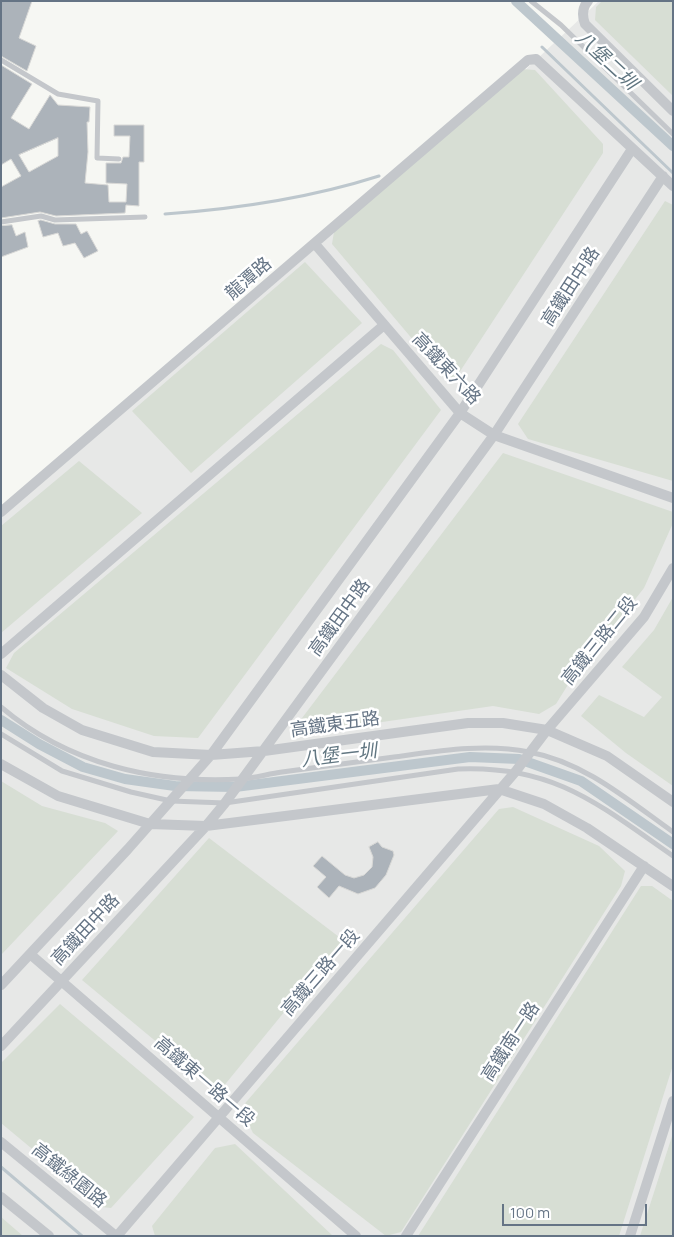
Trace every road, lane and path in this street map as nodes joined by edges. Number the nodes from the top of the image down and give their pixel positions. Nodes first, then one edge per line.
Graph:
1 (531, 1) edge
2 (588, 1) edge
3 (1, 60) edge
4 (673, 111) edge
5 (673, 134) edge
6 (632, 149) junction
7 (118, 159) dead end
8 (663, 176) junction
9 (673, 186) edge
10 (145, 218) dead end
11 (1, 222) edge
12 (315, 244) junction
13 (384, 325) junction
14 (460, 413) junction
15 (494, 435) junction
16 (673, 498) edge
17 (1, 512) edge
18 (673, 568) edge
19 (1, 654) edge
20 (1, 675) edge
21 (1, 707) edge
22 (548, 730) junction
23 (1, 734) edge
24 (264, 751) junction
25 (530, 752) junction
26 (211, 755) junction
27 (1, 764) edge
28 (516, 771) junction
29 (190, 779) junction
30 (243, 779) junction
31 (499, 788) junction
32 (171, 801) junction
33 (673, 802) edge
34 (225, 803) junction
35 (150, 824) junction
36 (206, 826) junction
37 (673, 832) edge
38 (673, 856) edge
39 (644, 866) junction
40 (673, 886) edge
41 (30, 954) junction
42 (61, 981) junction
43 (1, 985) edge
44 (1, 1046) edge
45 (673, 1101) edge
46 (219, 1117) junction
47 (1, 1142) edge
48 (1, 1197) edge
49 (49, 1236) edge
50 (116, 1236) edge
51 (356, 1236) edge
52 (406, 1236) edge
53 (630, 1236) edge

1 - 5 lane
2 - 4 street
3 - 7 lane
6 - 8 street
6 - 12 street, 龍潭路
6 - 14 street, 高鐵田中路
8 - 9 street
8 - 15 street, 高鐵田中路
10 - 11 lane
12 - 13 street, 高鐵東六路
12 - 17 street, 龍潭路
13 - 14 street, 高鐵東六路
13 - 19 street
14 - 15 street, 高鐵東六路
14 - 26 street, 高鐵田中路
15 - 16 street, 高鐵東六路
15 - 24 street, 高鐵田中路
18 - 22 street, 高鐵三路二段
20 - 26 street, 高鐵東五路
21 - 29 lane
22 - 24 street, 高鐵東五路
22 - 25 street, 高鐵三路一段
22 - 33 street, 高鐵東五路
23 - 32 lane
24 - 26 street, 高鐵東五路
24 - 30 street, 高鐵田中路
25 - 28 street, 高鐵三路一段
25 - 30 lane
25 - 37 lane
26 - 29 street, 高鐵田中路
27 - 35 street
28 - 31 street, 高鐵三路一段
28 - 34 lane
28 - 38 lane
29 - 30 lane
29 - 32 street, 高鐵田中路
30 - 34 street, 高鐵田中路
31 - 36 street
31 - 39 street
31 - 46 street, 高鐵三路一段
32 - 34 lane
32 - 35 street, 高鐵田中路
34 - 36 street, 高鐵田中路
35 - 36 street
35 - 41 street, 高鐵田中路
36 - 42 street, 高鐵田中路
39 - 40 street
39 - 52 street, 高鐵南一路
41 - 42 street, 高鐵東一路一段
41 - 43 street, 高鐵田中路
42 - 44 street, 高鐵田中路
42 - 46 street, 高鐵東一路一段
45 - 53 street
46 - 50 street, 高鐵三路一段
46 - 51 street, 高鐵東一路一段
47 - 50 street, 高鐵綠園路
48 - 49 street

